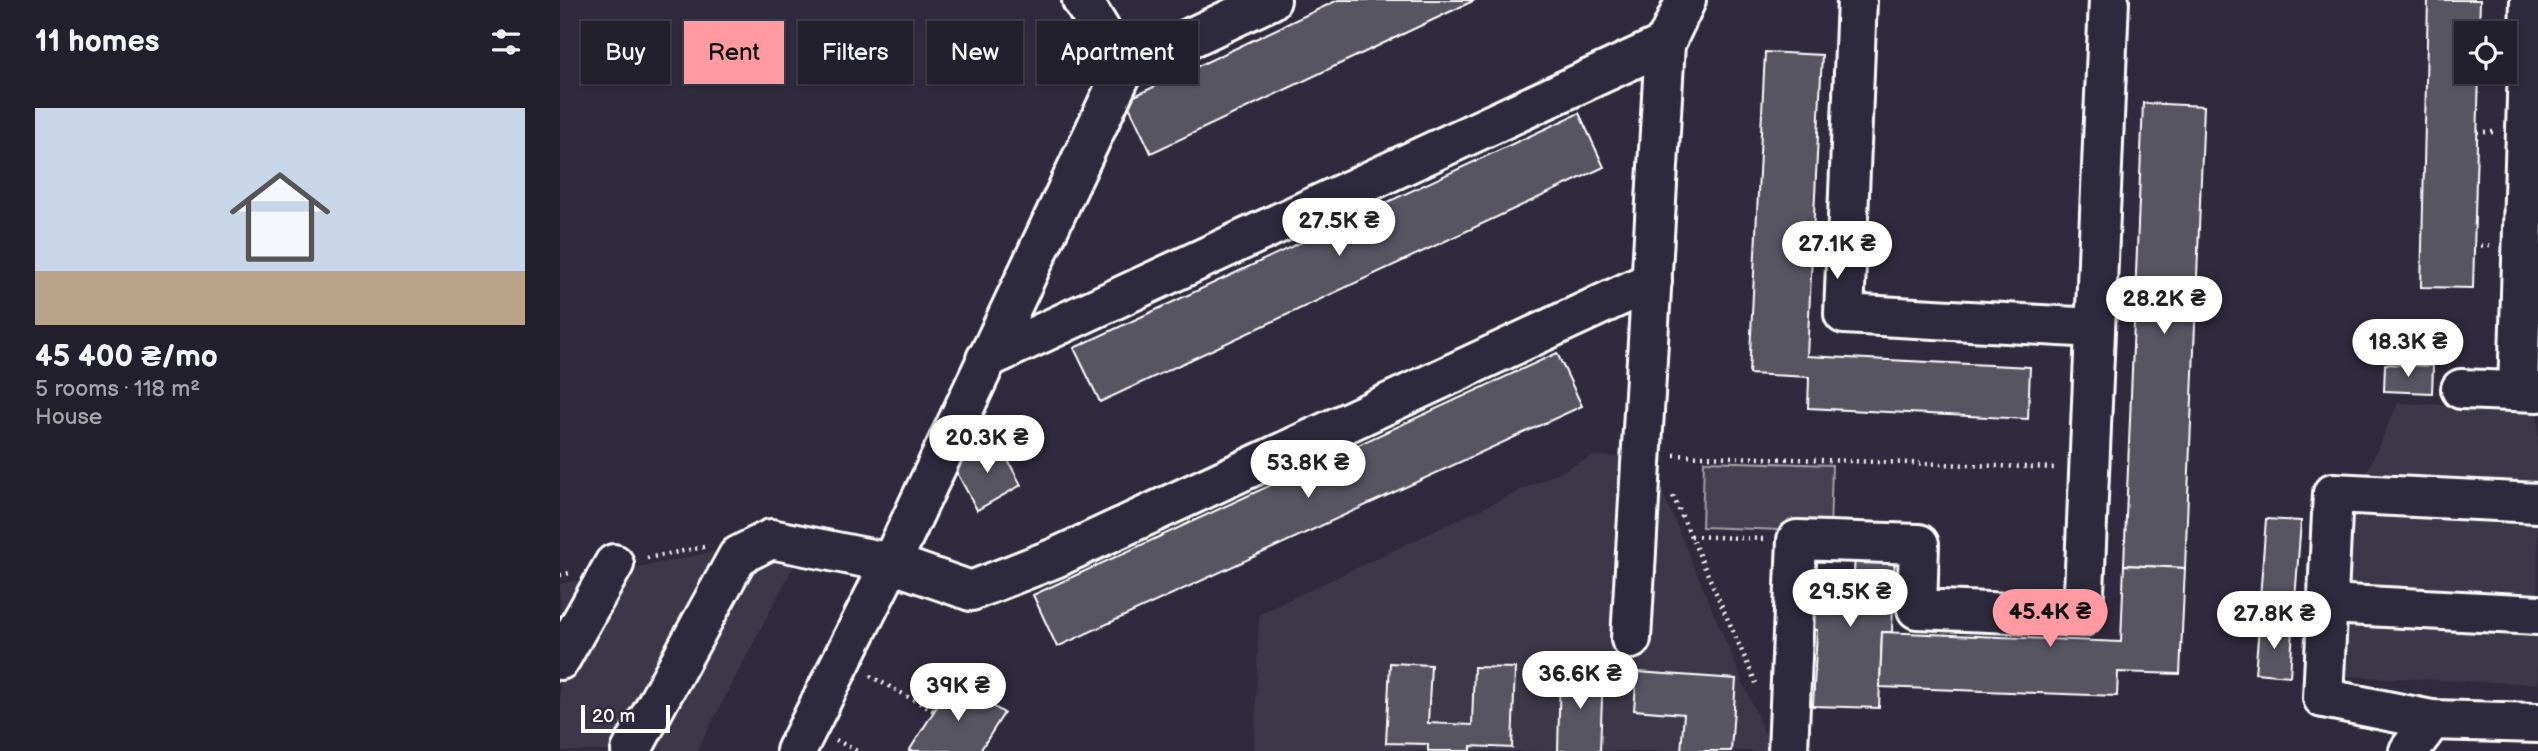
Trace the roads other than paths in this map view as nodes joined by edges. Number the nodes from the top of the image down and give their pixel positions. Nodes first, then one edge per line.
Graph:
1 (1082, 0) edge
2 (1271, 0) edge
3 (1686, 0) edge
4 (1857, 0) edge
5 (2109, 0) edge
6 (2530, 0) edge
7 (1095, 21) edge
8 (1198, 34) edge
9 (1665, 44) junction
10 (1117, 84) edge
11 (1652, 281) junction
12 (2095, 328) junction
13 (986, 359) junction
14 (2460, 389) dead end
15 (2528, 391) edge
16 (2538, 503) edge
17 (891, 563) junction
18 (614, 564) road end
19 (2328, 604) junction
20 (2538, 615) edge
21 (1631, 639) dead end
22 (560, 660) edge
23 (2432, 720) junction
24 (2538, 723) edge
25 (631, 751) edge
26 (796, 751) edge
27 (1788, 751) edge
28 (2409, 751) edge

1 - 7 street
2 - 8 street
3 - 9 street
4 - 12 street
5 - 12 street
6 - 15 street
9 - 11 street
9 - 13 street
10 - 13 street
11 - 17 street
11 - 21 street
12 - 27 street
13 - 17 street
14 - 15 street
16 - 19 street
17 - 25 street
17 - 26 street
18 - 22 street
19 - 20 street
19 - 23 street
23 - 24 street
23 - 28 street

